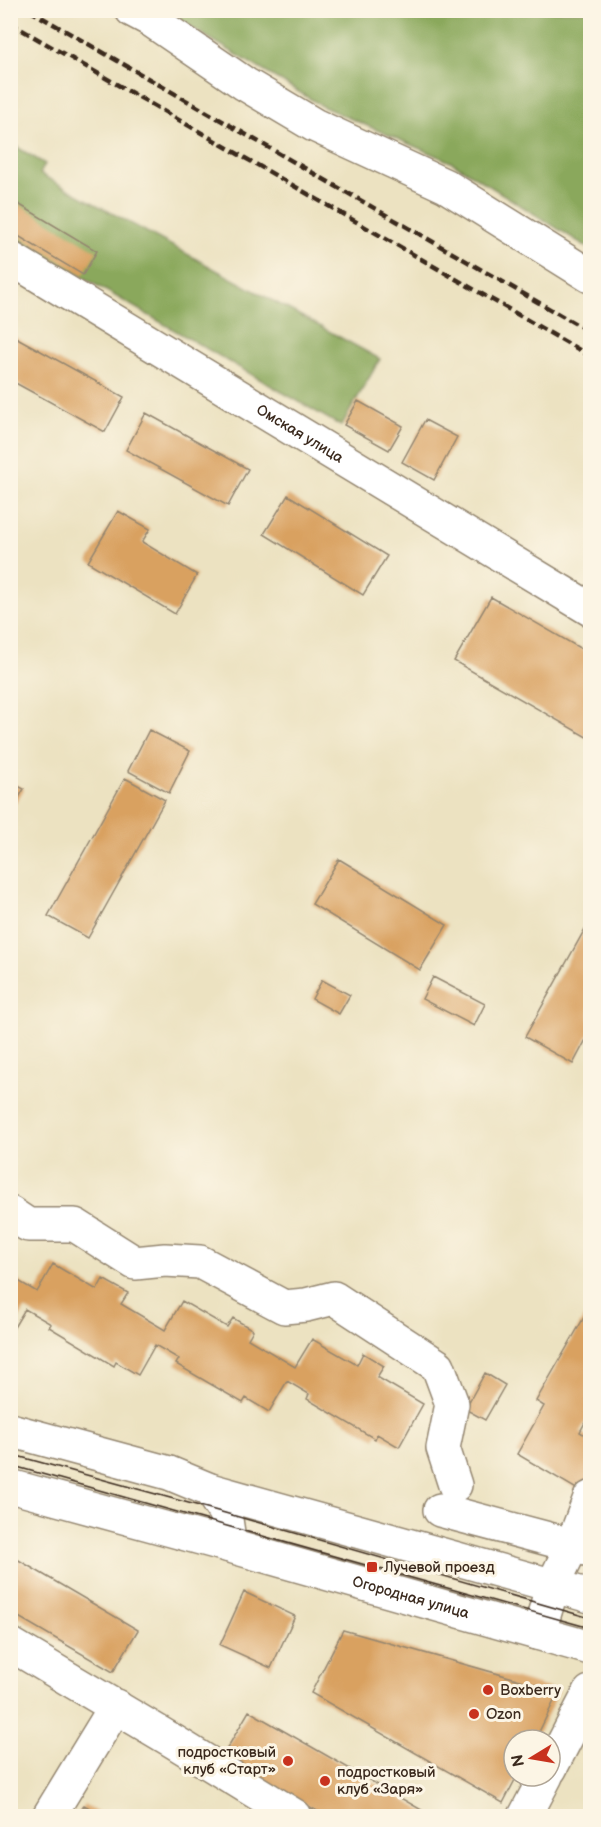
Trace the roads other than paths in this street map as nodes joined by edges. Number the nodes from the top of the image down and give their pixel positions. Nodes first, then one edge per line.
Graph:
1 (132, 10) edge
2 (10, 258) edge
3 (591, 276) edge
4 (591, 609) edge
5 (10, 1214) edge
6 (10, 1430) edge
7 (10, 1486) edge
8 (210, 1490) junction
9 (591, 1498) edge
10 (230, 1546) junction
11 (581, 1548) edge
12 (553, 1585) junction
13 (591, 1596) edge
14 (536, 1633) junction
15 (10, 1644) edge
16 (591, 1648) edge
17 (591, 1692) edge
18 (116, 1706) junction
19 (562, 1746) edge
20 (540, 1788) edge
21 (49, 1816) edge
22 (295, 1816) edge
23 (525, 1816) edge

1 - 3 street
2 - 4 street, Омская улица
5 - 11 street
6 - 8 street
7 - 10 street, Огородная улица
8 - 10 street
8 - 12 street
9 - 11 street
10 - 14 street, Огородная улица
11 - 12 street
12 - 13 street
12 - 14 street
14 - 16 street, Огородная улица
15 - 18 street
17 - 19 street
18 - 21 street
18 - 22 street
20 - 23 street

